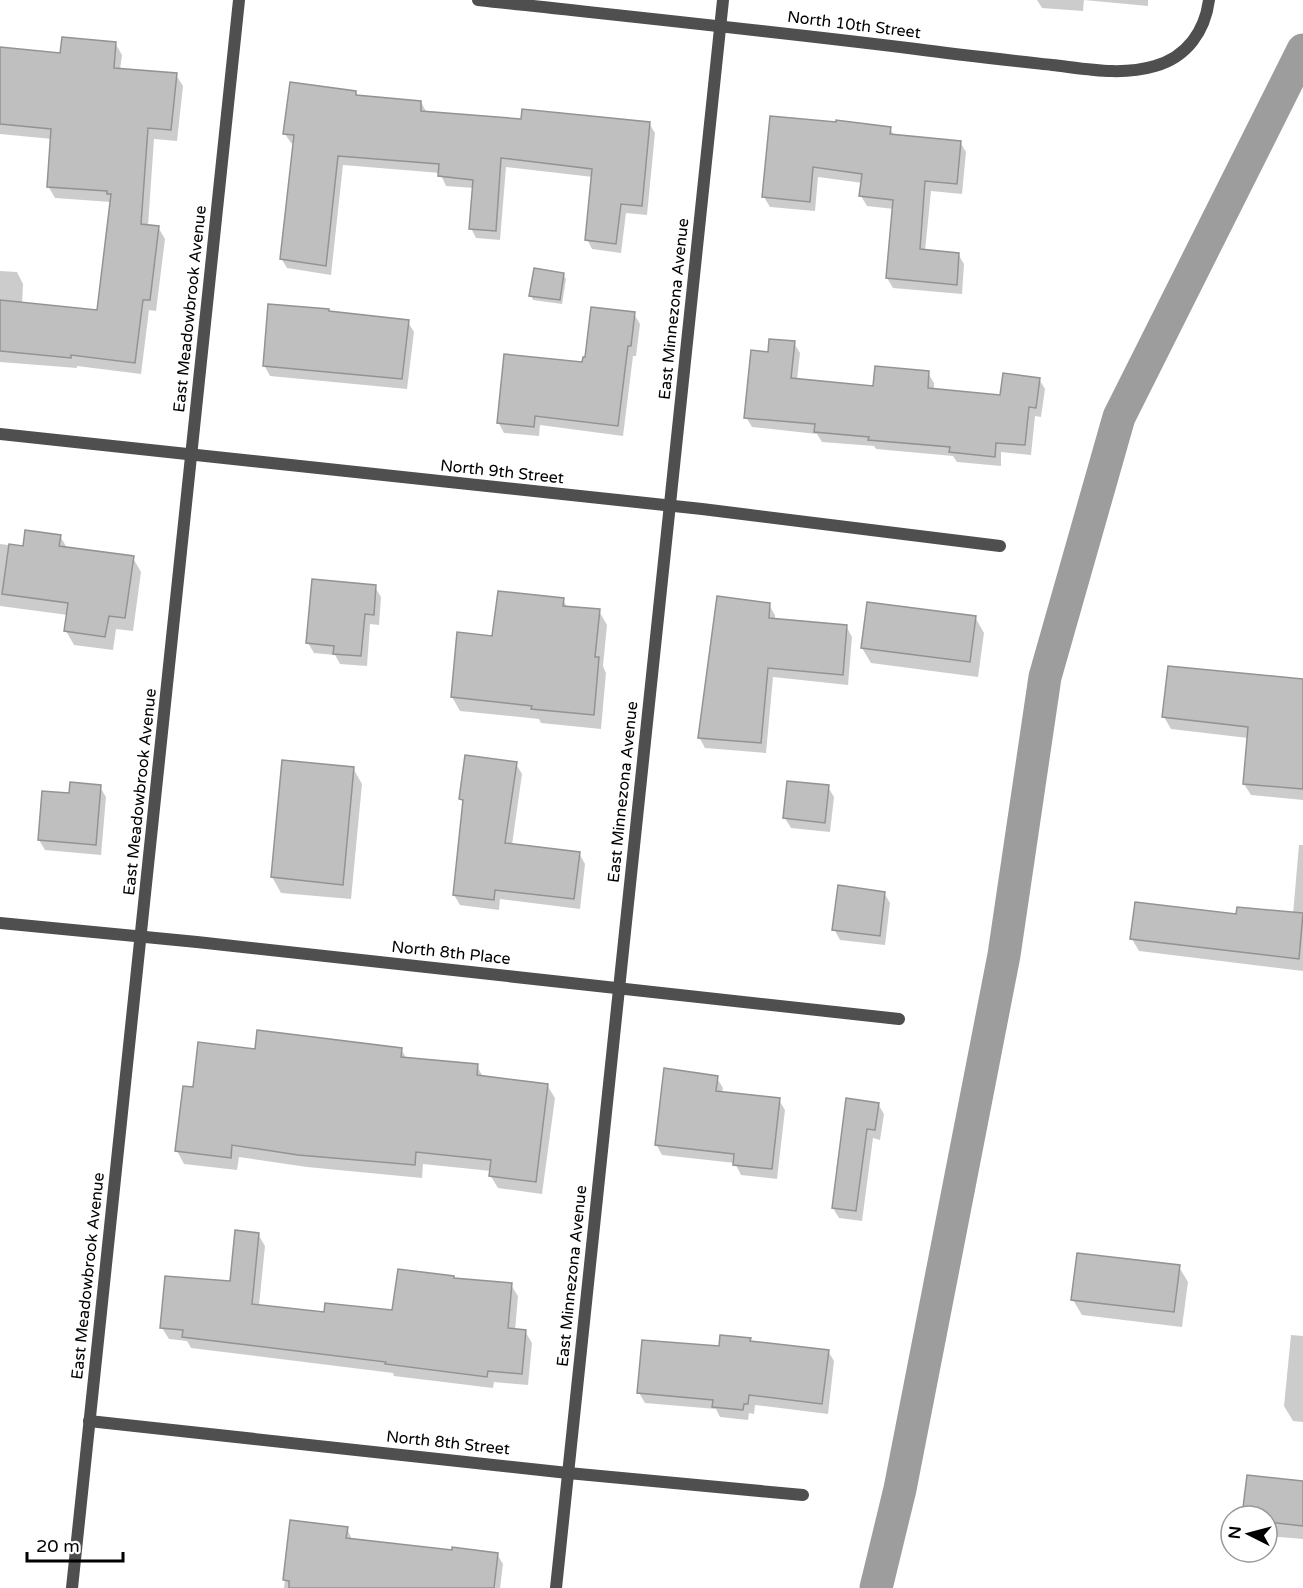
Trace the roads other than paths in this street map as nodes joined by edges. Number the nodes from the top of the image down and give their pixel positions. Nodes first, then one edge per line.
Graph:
1 (239, 0) edge
2 (478, 0) edge
3 (723, 0) edge
4 (1209, 0) edge
5 (720, 26) junction
6 (0, 434) edge
7 (191, 455) junction
8 (670, 506) junction
9 (1000, 546) dead end
10 (0, 923) edge
11 (141, 937) junction
12 (619, 988) junction
13 (898, 1019) dead end
14 (89, 1421) junction
15 (568, 1473) junction
16 (803, 1495) dead end
17 (72, 1588) edge
18 (556, 1588) edge

1 - 7 street, East Meadowbrook Avenue
2 - 5 street, North 10th Street
3 - 5 street, East Minnezona Avenue
4 - 5 street, North 10th Street
5 - 8 street, East Minnezona Avenue
6 - 7 street, North 9th Street
7 - 8 street, North 9th Street
7 - 11 street, East Meadowbrook Avenue
8 - 9 street, North 9th Street
8 - 12 street, East Minnezona Avenue
10 - 11 street, North 8th Place
11 - 12 street, North 8th Place
11 - 14 street, East Meadowbrook Avenue
12 - 13 street, North 8th Place
12 - 15 street, East Minnezona Avenue
14 - 15 street, North 8th Street
14 - 17 street, East Meadowbrook Avenue
15 - 16 street, North 8th Street
15 - 18 street, East Minnezona Avenue

